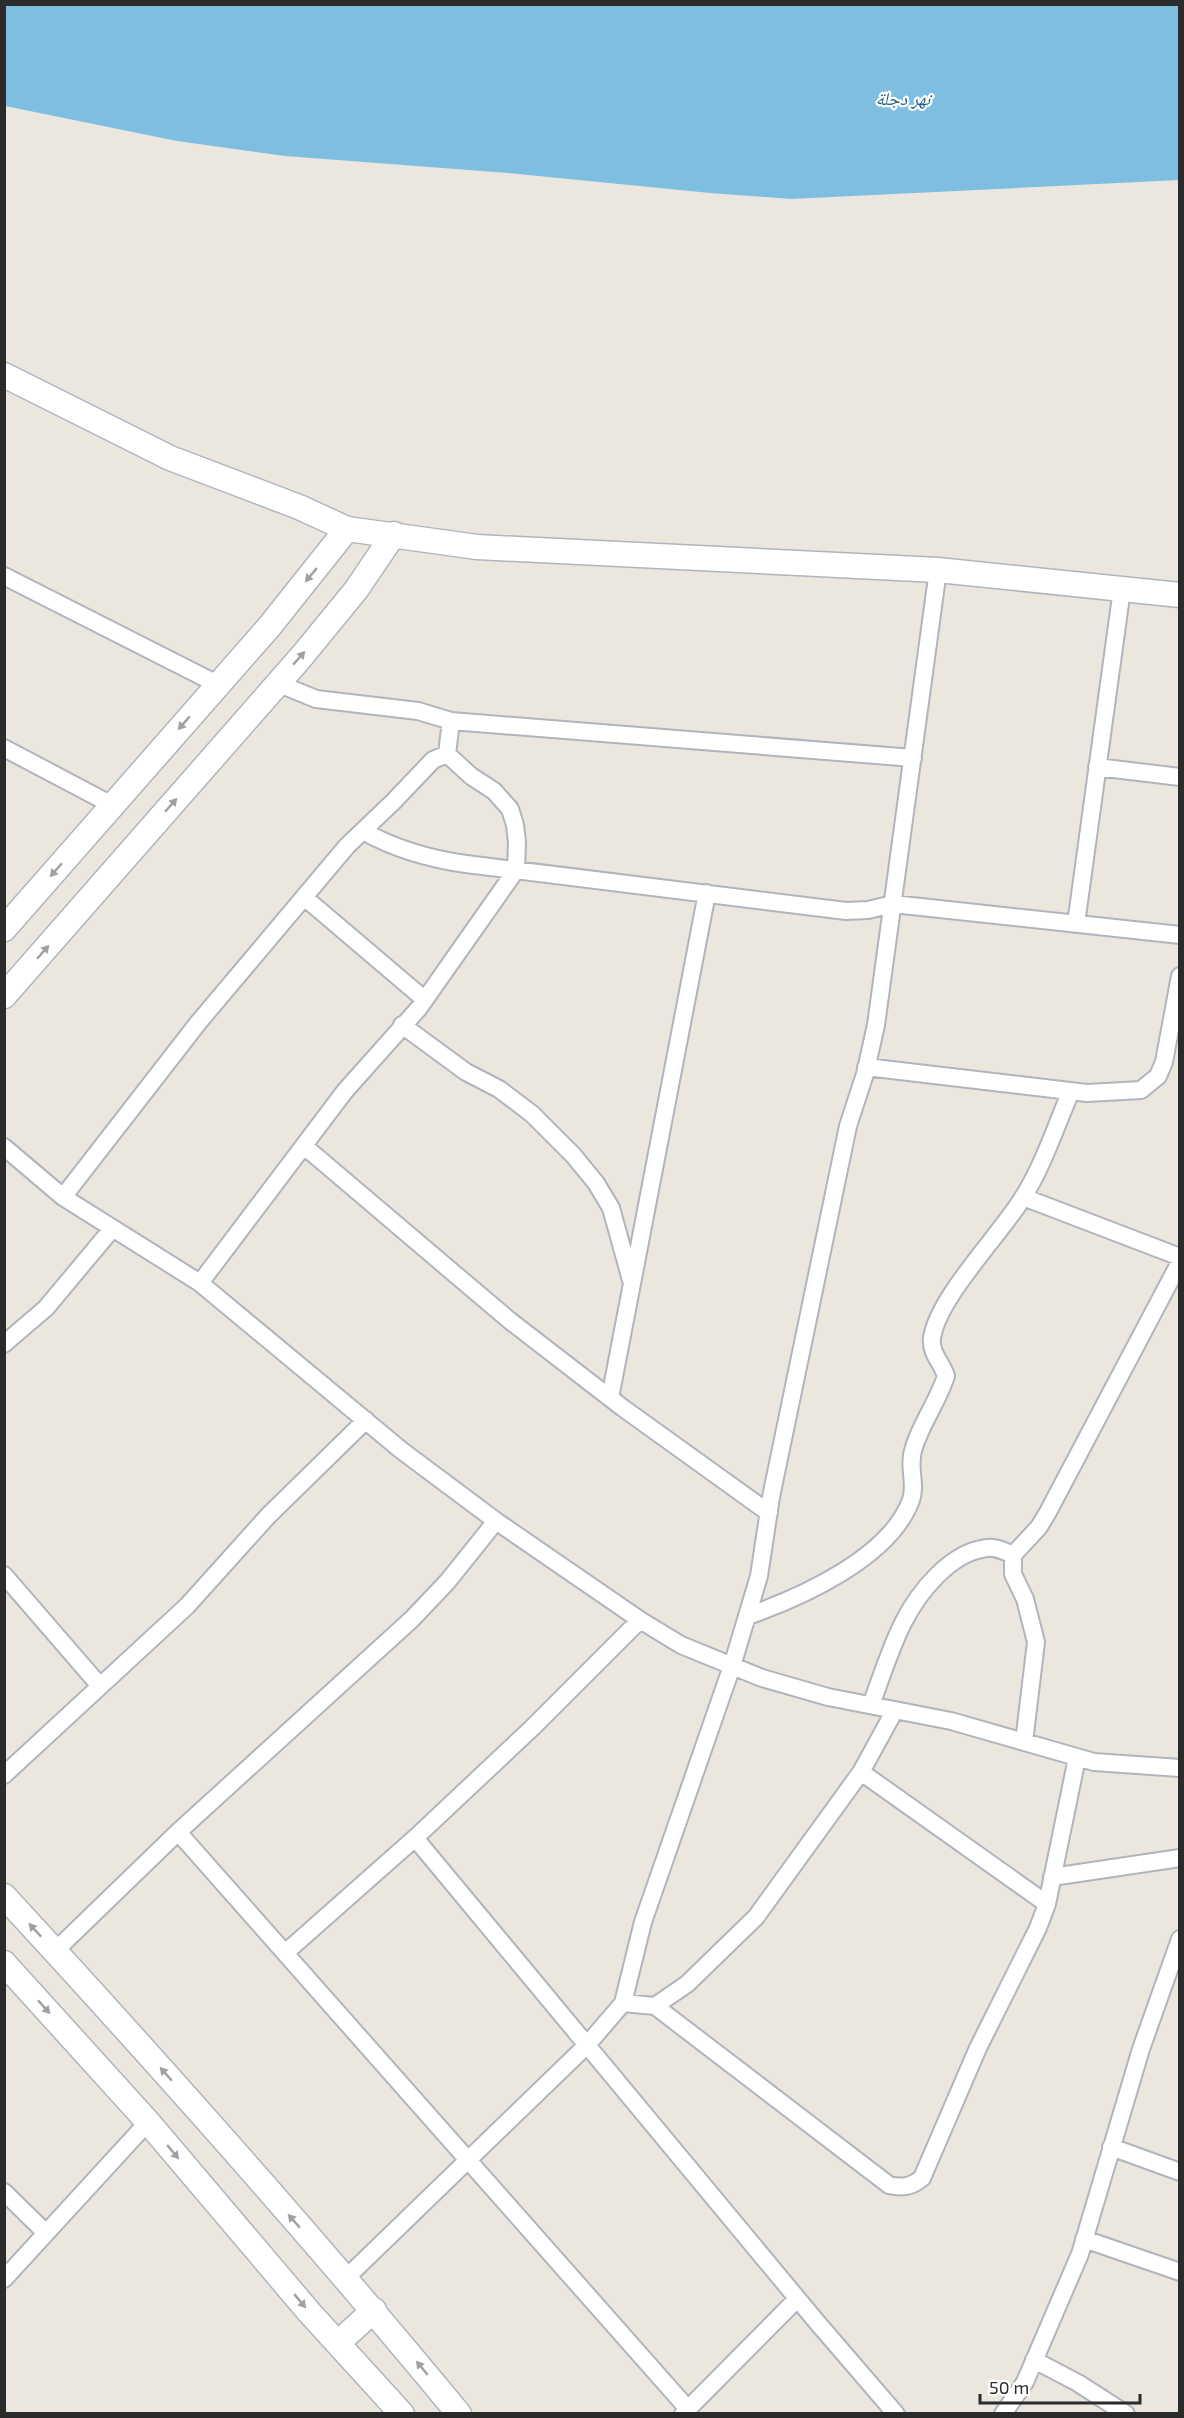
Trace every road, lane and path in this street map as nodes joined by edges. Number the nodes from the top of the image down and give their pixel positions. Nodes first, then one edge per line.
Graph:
1 (4, 375) edge
2 (347, 529) junction
3 (394, 534) junction
4 (939, 570) junction
5 (4, 576) edge
6 (1122, 589) junction
7 (1179, 595) edge
8 (278, 682) junction
9 (217, 684) junction
10 (451, 721) junction
11 (4, 748) edge
12 (447, 754) junction
13 (913, 758) junction
14 (1097, 767) junction
15 (1179, 777) edge
16 (112, 805) junction
17 (363, 831) junction
18 (516, 870) junction
19 (707, 893) junction
20 (304, 897) junction
21 (894, 904) junction
22 (1076, 924) junction
23 (4, 929) edge
24 (1179, 935) edge
25 (1179, 976) edge
26 (1178, 995) edge
27 (4, 996) edge
28 (424, 999) junction
29 (402, 1025) junction
30 (866, 1067) junction
31 (1071, 1091) junction
32 (304, 1146) junction
33 (4, 1148) edge
34 (63, 1197) junction
35 (1023, 1197) junction
36 (112, 1229) junction
37 (1179, 1259) edge
38 (632, 1282) junction
39 (200, 1283) junction
40 (4, 1344) edge
41 (610, 1398) junction
42 (366, 1419) junction
43 (769, 1513) junction
44 (496, 1521) junction
45 (1013, 1555) junction
46 (4, 1575) edge
47 (748, 1616) junction
48 (640, 1620) junction
49 (732, 1666) junction
50 (100, 1686) junction
51 (871, 1705) junction
52 (895, 1710) junction
53 (1024, 1742) junction
54 (1077, 1758) junction
55 (1179, 1768) edge
56 (861, 1772) junction
57 (4, 1775) edge
58 (178, 1832) junction
59 (415, 1838) junction
60 (1179, 1858) edge
61 (1052, 1876) junction
62 (4, 1896) edge
63 (1047, 1904) junction
64 (1179, 1939) edge
65 (55, 1951) junction
66 (285, 1953) junction
67 (4, 1963) edge
68 (1174, 1974) edge
69 (623, 2003) junction
70 (655, 2006) junction
71 (587, 2045) junction
72 (148, 2122) junction
73 (1111, 2147) junction
74 (467, 2159) junction
75 (1179, 2172) edge
76 (4, 2192) edge
77 (46, 2233) junction
78 (1084, 2239) junction
79 (1179, 2272) edge
80 (4, 2279) edge
81 (345, 2279) junction
82 (797, 2299) junction
83 (374, 2310) junction
84 (338, 2343) junction
85 (1034, 2360) junction
86 (394, 2411) edge
87 (686, 2411) edge
88 (459, 2414) edge
89 (896, 2414) edge
90 (1003, 2414) edge
91 (1126, 2414) edge

1 - 2 street
2 - 3 street
2 -> 9 street
3 - 4 street
8 -> 3 street
4 - 6 street
4 - 13 street
5 - 9 street
6 - 7 street
6 - 14 street
8 - 10 street
27 -> 8 street
9 -> 16 street
10 - 12 street
10 - 13 street
11 - 16 street
12 - 17 street
12 - 18 street
13 - 21 street
14 - 15 street
14 - 22 street
16 -> 23 street
17 - 18 street
17 - 20 street
18 - 19 street
18 - 28 street
19 - 21 street
19 - 38 street
20 - 28 street
20 - 34 street
21 - 22 street
21 - 30 street
22 - 24 street
25 - 26 street
26 - 31 street
28 - 29 street
29 - 32 street
29 - 38 street
30 - 31 street
30 - 43 street
31 - 35 street
32 - 39 street
32 - 41 street
33 - 34 street
34 - 36 street
35 - 37 street
35 - 47 street
36 - 39 street
36 - 40 street
37 - 45 street
38 - 41 street
39 - 42 street
41 - 43 street
42 - 44 street
42 - 50 street
43 - 47 street
44 - 48 street
44 - 58 street
45 - 51 street
45 - 53 street
46 - 50 street
47 - 49 street
48 - 49 street
48 - 59 street
49 - 51 street
49 - 69 street
50 - 57 street
51 - 52 street
52 - 53 street
52 - 56 street
53 - 54 street
54 - 55 street
54 - 61 street
56 - 63 street
56 - 70 street
58 - 65 street
58 - 66 street
59 - 66 street
59 - 71 street
60 - 61 street
61 - 63 street
65 -> 62 street
63 - 70 street
64 - 68 street
81 -> 65 street
66 - 74 street
67 -> 72 street
68 - 73 street
69 - 70 street
69 - 71 street
71 - 74 street
71 - 82 street
72 - 77 street
72 -> 84 street
73 - 75 street
73 - 78 street
74 - 81 street
74 - 87 street
76 - 77 street
77 - 80 street
78 - 79 street
78 - 85 street
81 - 83 street
82 - 87 street
82 - 89 street
83 - 84 street
88 -> 83 street
84 - 86 street
85 - 90 street
85 - 91 street

